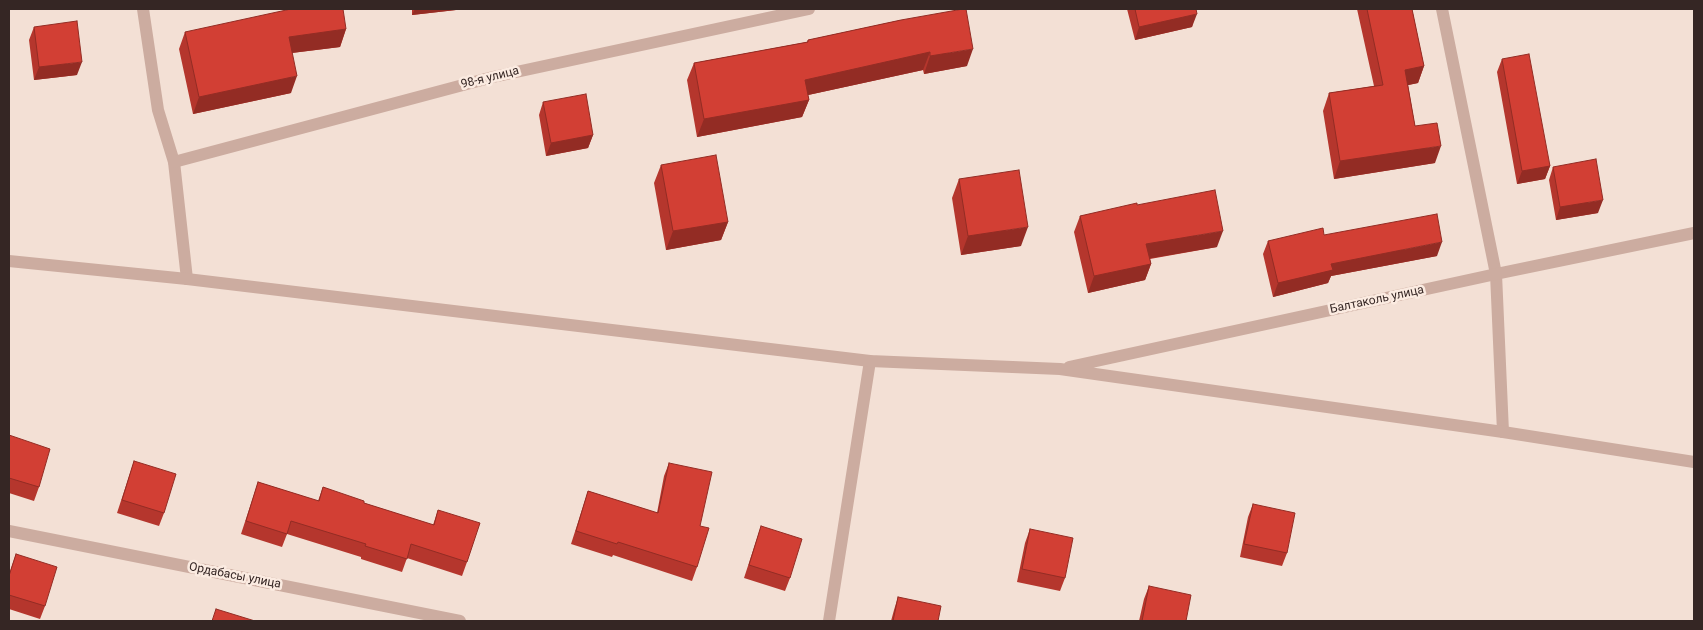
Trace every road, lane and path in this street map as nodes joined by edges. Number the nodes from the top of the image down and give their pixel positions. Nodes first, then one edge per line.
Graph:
1 (143, 9) edge
2 (809, 9) edge
3 (1442, 9) edge
4 (174, 162) junction
5 (1694, 233) edge
6 (9, 261) edge
7 (1496, 274) junction
8 (187, 279) junction
9 (870, 362) junction
10 (1060, 369) junction
11 (1503, 432) junction
12 (1694, 462) edge
13 (9, 531) edge
14 (460, 621) edge
15 (829, 621) edge

1 - 4 street
2 - 4 street, 98-я улица
3 - 7 street
4 - 8 street
5 - 7 street, Балтаколь улица
6 - 8 street
7 - 10 street, Балтаколь улица
7 - 11 street
8 - 9 street
9 - 10 street
9 - 15 street
10 - 11 street
11 - 12 street
13 - 14 street, Ордабасы улица

